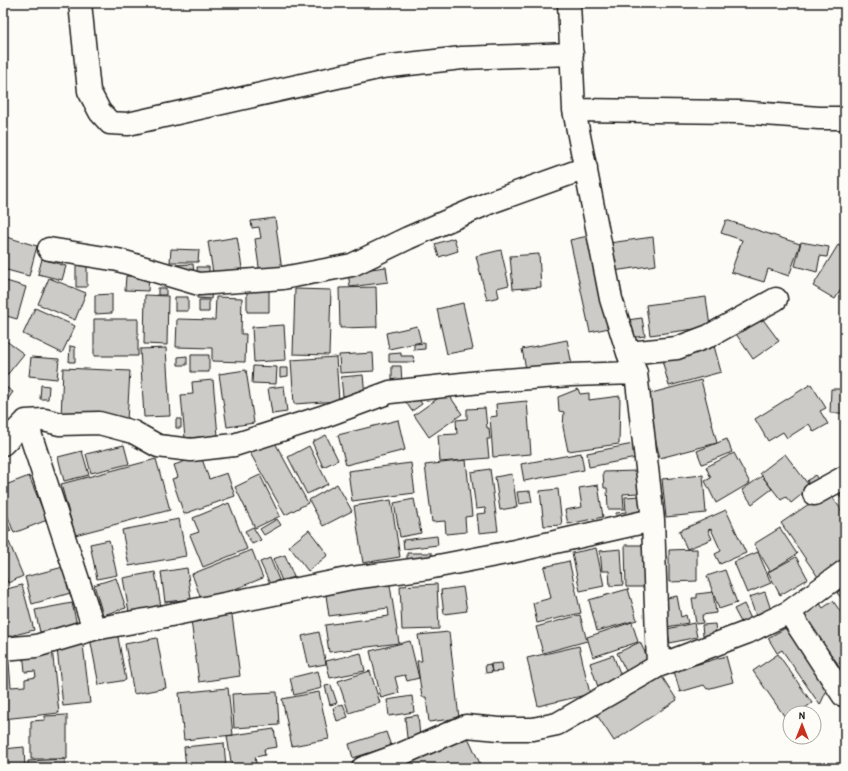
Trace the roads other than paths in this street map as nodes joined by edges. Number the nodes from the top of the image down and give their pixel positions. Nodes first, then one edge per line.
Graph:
1 (80, 3) edge
2 (569, 3) edge
3 (572, 54) junction
4 (574, 110) junction
5 (845, 118) edge
6 (586, 168) junction
7 (49, 249) dead end
8 (776, 299) dead end
9 (628, 353) junction
10 (636, 373) junction
11 (26, 420) junction
12 (3, 444) edge
13 (845, 477) edge
14 (814, 494) dead end
15 (653, 520) junction
16 (845, 571) edge
17 (789, 612) junction
18 (94, 629) junction
19 (3, 649) edge
20 (658, 666) junction
21 (843, 695) dead end
22 (402, 762) edge
23 (363, 768) edge

1 - 3 street
2 - 3 street
3 - 4 street
4 - 5 street
4 - 6 street
6 - 7 street
6 - 9 street
8 - 9 street
9 - 10 street
10 - 11 street
10 - 15 street
11 - 12 street
11 - 18 street
13 - 14 street
15 - 18 street
15 - 20 street
16 - 17 street
17 - 20 street
17 - 21 street
18 - 19 street
20 - 22 street
22 - 23 street

